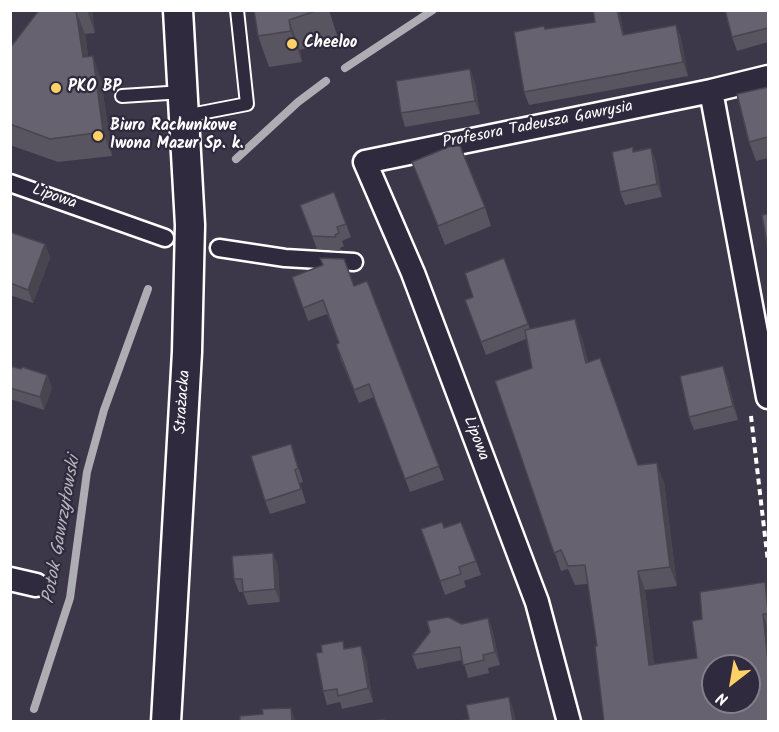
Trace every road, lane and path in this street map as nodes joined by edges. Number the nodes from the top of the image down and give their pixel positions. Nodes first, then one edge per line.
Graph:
1 (168, 10) edge
2 (178, 10) edge
3 (237, 10) edge
4 (768, 78) edge
5 (711, 91) junction
6 (122, 96) dead end
7 (184, 97) junction
8 (365, 162) joint
9 (10, 183) edge
10 (165, 238) dead end
11 (219, 248) dead end
12 (354, 262) dead end
13 (768, 397) edge
14 (10, 579) edge
15 (36, 585) dead end
16 (166, 722) edge
17 (569, 722) edge

1 - 7 street, Strażacka
2 - 7 street, Strażacka
3 - 7 lane
4 - 5 street, Profesora Tadeusza Gawrysia
5 - 8 street, Profesora Tadeusza Gawrysia
5 - 13 street
6 - 7 lane
7 - 16 street, Strażacka
8 - 17 street, Lipowa
9 - 10 street, Lipowa
11 - 12 street
14 - 15 street

